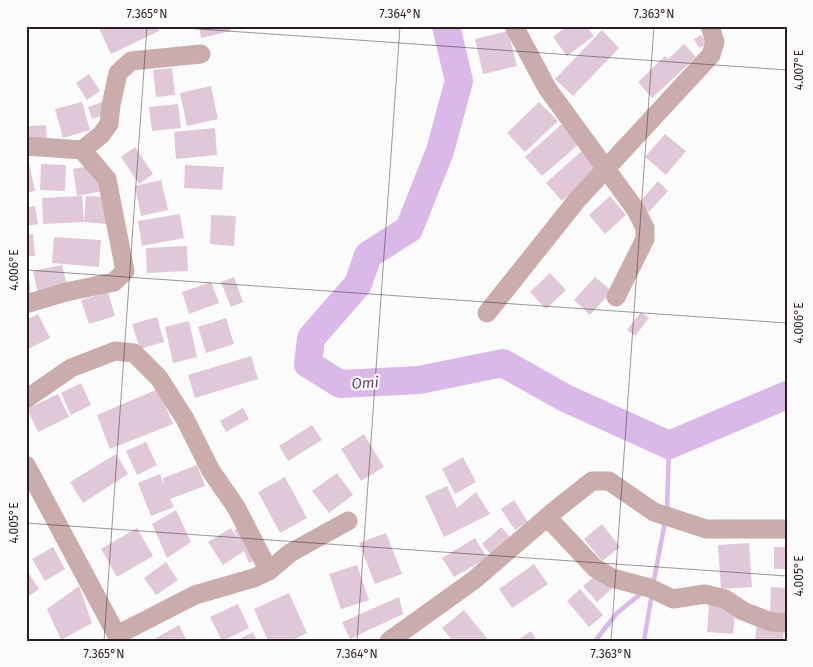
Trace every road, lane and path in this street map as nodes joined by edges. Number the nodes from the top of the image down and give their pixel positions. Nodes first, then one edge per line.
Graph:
1 (514, 26) edge
2 (710, 26) edge
3 (201, 54) dead end
4 (26, 146) edge
5 (82, 150) junction
6 (606, 168) junction
7 (616, 297) dead end
8 (26, 304) edge
9 (487, 313) dead end
10 (26, 399) edge
11 (26, 465) edge
12 (547, 517) junction
13 (348, 521) dead end
14 (787, 529) edge
15 (269, 570) junction
16 (787, 623) edge
17 (119, 638) edge
18 (389, 641) edge

1 - 6 street
2 - 6 street
3 - 5 street
4 - 5 street
5 - 8 street
6 - 7 street
6 - 9 street
10 - 15 street
11 - 17 street
12 - 14 street
12 - 16 street
12 - 18 street
13 - 15 street
15 - 17 street

